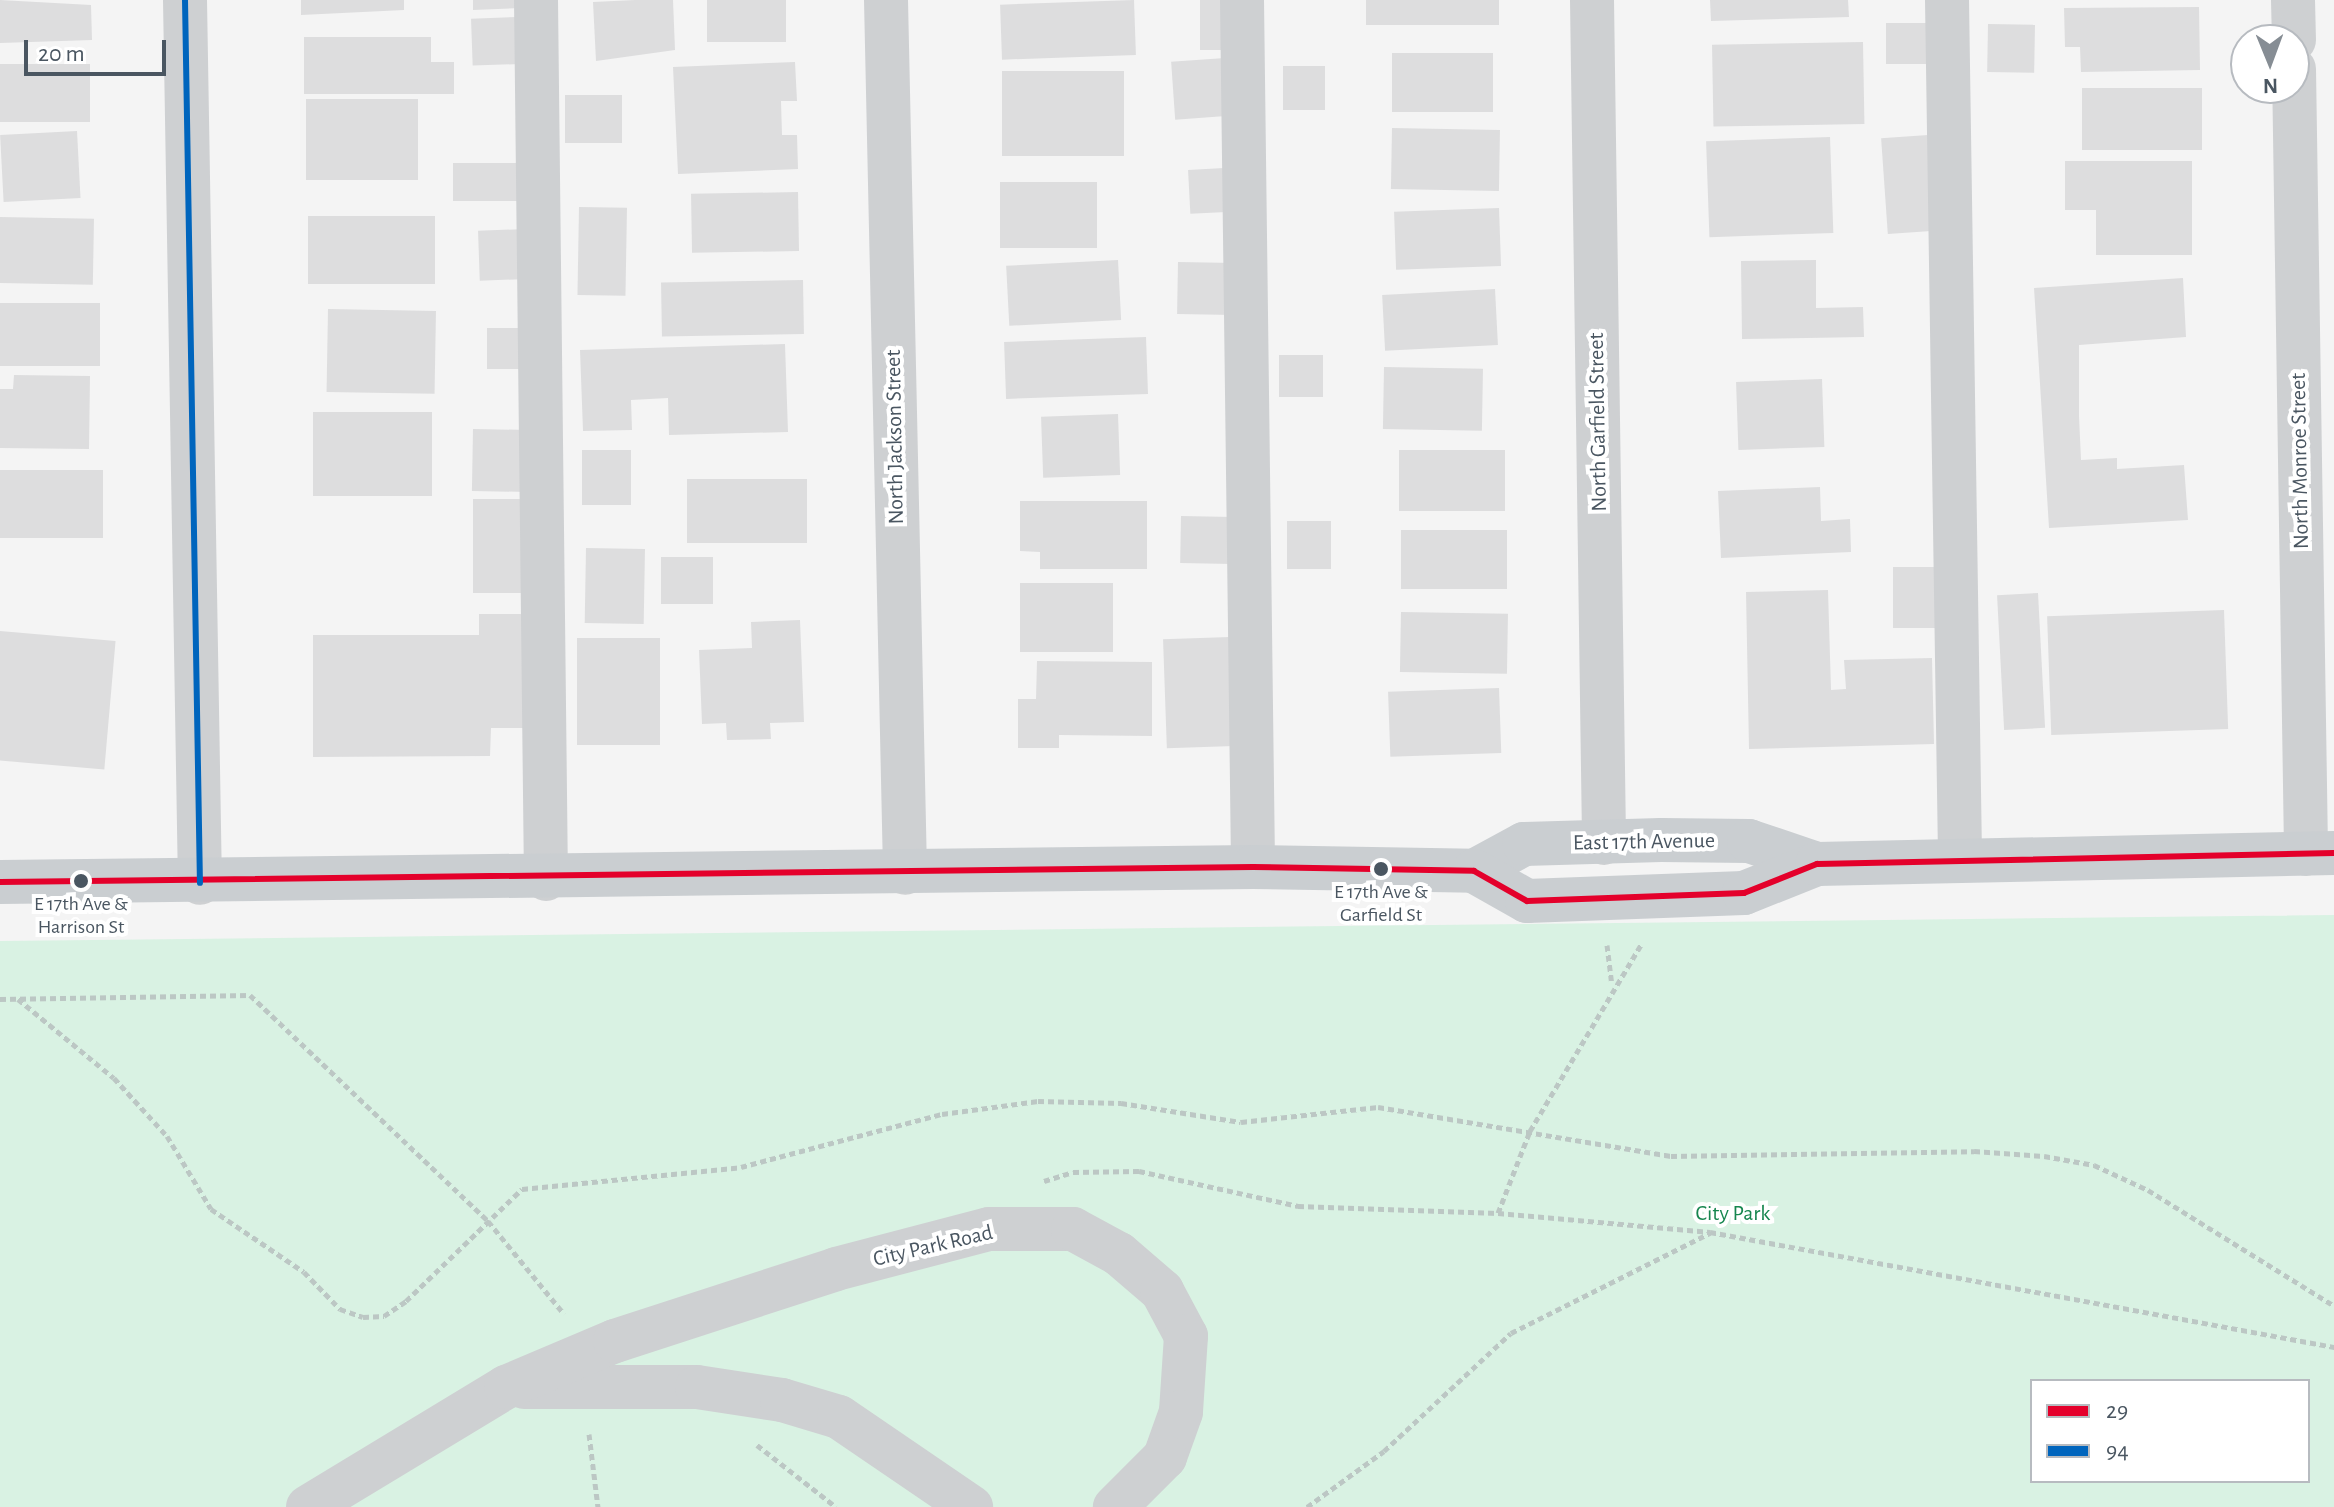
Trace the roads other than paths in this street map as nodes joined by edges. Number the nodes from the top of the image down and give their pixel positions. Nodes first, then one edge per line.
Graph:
1 (185, 0) edge
2 (536, 0) edge
3 (886, 0) edge
4 (1242, 0) edge
5 (1592, 0) edge
6 (1947, 0) edge
7 (2293, 0) edge
8 (2294, 24) edge
9 (2295, 104) edge
10 (1604, 843) junction
11 (2320, 853) edge
12 (1960, 859) junction
13 (1817, 864) junction
14 (1253, 867) junction
15 (1474, 871) junction
16 (905, 873) junction
17 (546, 879) junction
18 (0, 882) edge
19 (200, 883) junction
20 (506, 1387) junction
21 (308, 1507) edge
22 (971, 1507) edge
23 (1115, 1507) edge

1 - 19 street
2 - 17 street
3 - 16 street, North Jackson Street
4 - 14 street
5 - 10 street, North Garfield Street
6 - 12 street
7 - 8 street
9 - 11 street, North Monroe Street
10 - 13 main road, East 17th Avenue
10 - 15 main road, East 17th Avenue
11 - 12 main road, East 17th Avenue
12 - 13 main road, East 17th Avenue
13 - 15 main road, East 17th Avenue
14 - 15 main road, East 17th Avenue
14 - 16 main road, East 17th Avenue
16 - 17 main road, East 17th Avenue
17 - 19 main road, East 17th Avenue
18 - 19 main road, East 17th Avenue
20 - 21 street, City Park Road
20 - 22 street
20 - 23 street, City Park Road

